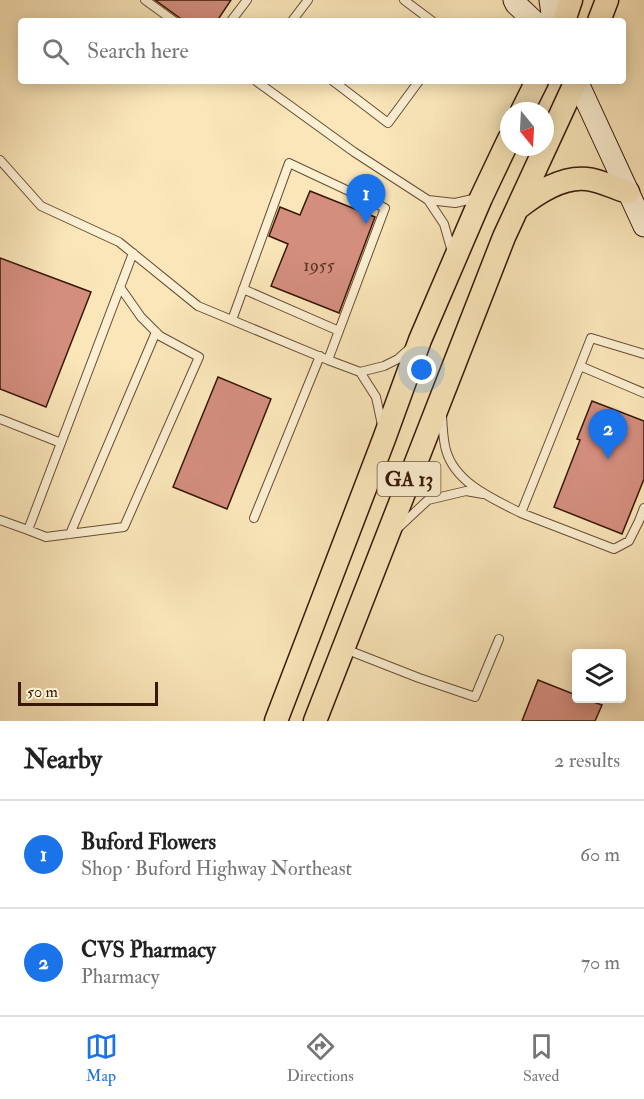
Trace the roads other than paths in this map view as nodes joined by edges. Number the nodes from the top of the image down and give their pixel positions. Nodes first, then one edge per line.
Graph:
1 (145, 0) edge
2 (247, 0) edge
3 (308, 0) edge
4 (404, 0) edge
5 (513, 0) edge
6 (550, 0) edge
7 (571, 0) edge
8 (607, 0) edge
9 (170, 18) edge
10 (233, 18) edge
11 (294, 18) edge
12 (428, 18) edge
13 (531, 18) edge
14 (553, 18) edge
15 (565, 18) edge
16 (600, 18) edge
17 (260, 84) edge
18 (337, 84) edge
19 (417, 84) edge
20 (536, 84) edge
21 (576, 84) edge
22 (578, 84) edge
23 (526, 102) edge
24 (501, 156) edge
25 (0, 160) edge
26 (628, 192) junction
27 (481, 198) junction
28 (428, 200) junction
29 (517, 209) junction
30 (644, 226) edge
31 (133, 253) junction
32 (454, 260) junction
33 (120, 286) junction
34 (243, 289) junction
35 (232, 320) junction
36 (339, 331) junction
37 (156, 332) junction
38 (420, 340) junction
39 (644, 354) edge
40 (324, 358) junction
41 (580, 366) junction
42 (360, 372) junction
43 (644, 393) edge
44 (440, 400) junction
45 (0, 419) edge
46 (384, 439) junction
47 (61, 443) junction
48 (484, 494) junction
49 (644, 508) edge
50 (520, 513) junction
51 (254, 518) dead end
52 (0, 520) edge
53 (28, 530) junction
54 (70, 534) junction
55 (386, 538) junction
56 (499, 639) dead end
57 (343, 648) junction
58 (276, 721) edge
59 (315, 721) edge

1 - 9 lane
2 - 10 lane
3 - 11 lane
4 - 12 lane
5 - 13 street
6 - 14 street
7 - 15 main road
8 - 16 main road
17 - 28 lane
18 - 19 lane
20 - 23 main road
21 - 29 main road, GA 13
22 - 26 street
24 - 27 main road, GA 13
25 - 31 lane
26 - 29 main road
26 - 30 street
27 - 28 lane
27 - 32 main road, GA 13
28 - 32 lane
29 - 44 main road, GA 13
31 - 33 lane
31 - 35 lane
32 - 38 main road, GA 13
33 - 37 lane
33 - 47 lane
34 - 35 lane
34 - 36 lane
34 - 36 lane
35 - 40 lane
36 - 40 lane
37 - 54 lane
37 - 54 lane
38 - 42 lane
38 - 46 main road, GA 13
39 - 41 lane
40 - 42 lane
40 - 51 lane
41 - 43 lane
41 - 50 lane
42 - 46 lane
44 - 48 lane
44 - 55 main road, GA 13
45 - 47 lane
46 - 58 main road, GA 13
47 - 53 lane
48 - 50 lane
48 - 55 lane
49 - 50 lane
52 - 53 lane
53 - 54 lane
55 - 57 main road, GA 13
56 - 57 lane
57 - 59 main road, GA 13

